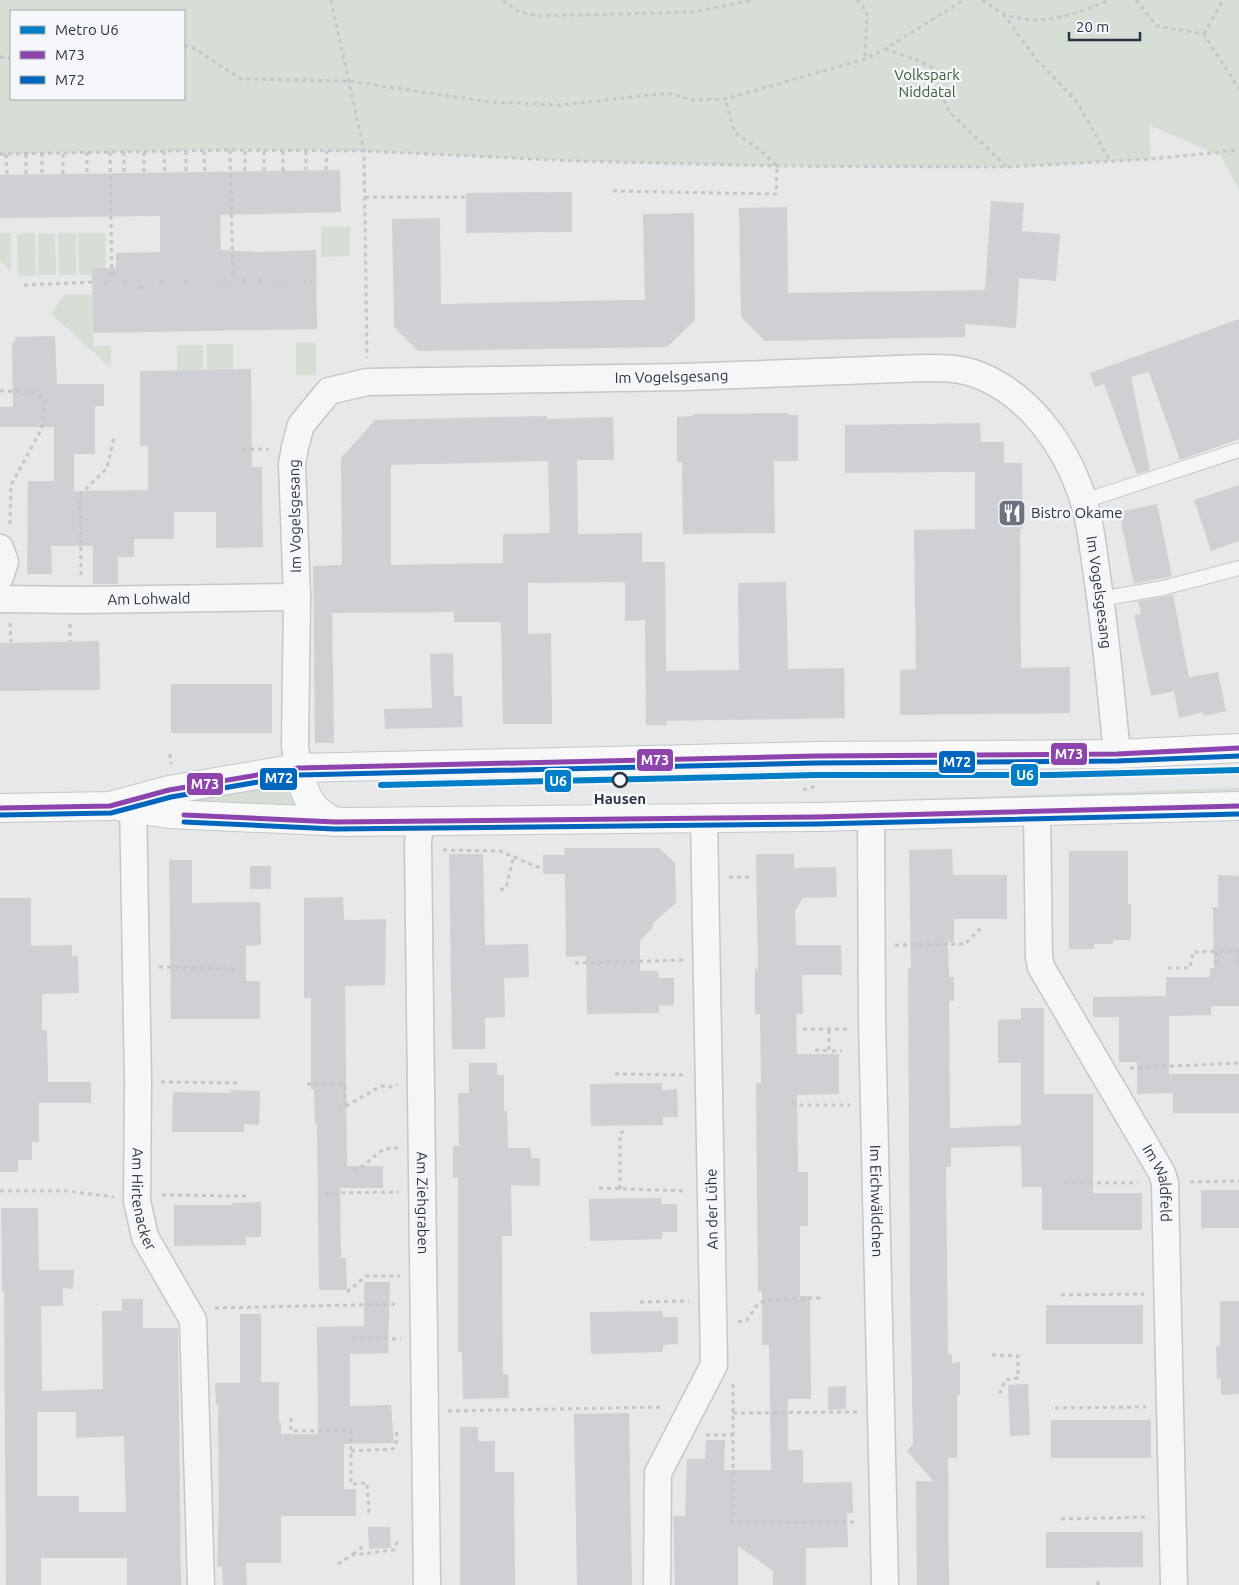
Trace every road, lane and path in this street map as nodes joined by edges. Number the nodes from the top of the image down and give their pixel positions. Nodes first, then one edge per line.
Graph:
1 (331, 0) edge
2 (503, 0) edge
3 (753, 0) edge
4 (857, 0) edge
5 (964, 0) edge
6 (982, 0) edge
7 (1108, 0) edge
8 (1136, 0) edge
9 (1223, 0) edge
10 (1003, 14) junction
11 (1204, 34) junction
12 (185, 46) edge
13 (886, 49) junction
14 (865, 59) junction
15 (348, 81) junction
16 (1239, 89) edge
17 (725, 99) junction
18 (230, 150) junction
19 (1239, 150) edge
20 (164, 151) junction
21 (186, 151) junction
22 (204, 151) junction
23 (245, 151) junction
24 (264, 151) junction
25 (283, 151) junction
26 (306, 151) junction
27 (327, 151) junction
28 (364, 151) junction
29 (87, 152) junction
30 (110, 152) junction
31 (124, 152) junction
32 (144, 152) junction
33 (42, 153) junction
34 (63, 153) junction
35 (0, 154) edge
36 (6, 154) junction
37 (26, 154) junction
38 (1110, 161) junction
39 (777, 166) junction
40 (1007, 167) junction
41 (306, 170) dead end
42 (326, 170) dead end
43 (264, 171) dead end
44 (283, 171) dead end
45 (245, 172) dead end
46 (186, 173) dead end
47 (204, 173) dead end
48 (62, 174) dead end
49 (87, 174) dead end
50 (124, 174) dead end
51 (144, 174) dead end
52 (165, 174) dead end
53 (7, 175) dead end
54 (26, 175) dead end
55 (42, 175) dead end
56 (613, 191) dead end
57 (365, 197) junction
58 (466, 197) dead end
59 (224, 279) dead end
60 (232, 279) dead end
61 (244, 279) dead end
62 (260, 279) dead end
63 (280, 279) dead end
64 (304, 279) dead end
65 (161, 280) dead end
66 (186, 280) dead end
67 (106, 281) dead end
68 (112, 281) dead end
69 (125, 281) dead end
70 (141, 281) dead end
71 (95, 282) dead end
72 (24, 285) dead end
73 (260, 286) dead end
74 (280, 286) dead end
75 (305, 286) dead end
76 (224, 287) dead end
77 (244, 287) dead end
78 (141, 288) dead end
79 (161, 288) dead end
80 (186, 288) dead end
81 (106, 289) dead end
82 (125, 289) dead end
83 (368, 382) junction
84 (0, 391) edge
85 (114, 437) dead end
86 (242, 449) dead end
87 (270, 449) dead end
88 (1239, 450) edge
89 (1084, 501) junction
90 (0, 548) edge
91 (1239, 568) edge
92 (0, 577) edge
93 (297, 597) junction
94 (0, 599) edge
95 (1100, 599) junction
96 (82, 600) junction
97 (1239, 748) edge
98 (1117, 754) junction
99 (298, 768) junction
100 (816, 781) dead end
101 (816, 786) junction
102 (802, 790) dead end
103 (817, 792) dead end
104 (125, 805) junction
105 (1239, 806) edge
106 (0, 808) edge
107 (1037, 811) junction
108 (871, 816) junction
109 (704, 819) junction
110 (335, 822) junction
111 (420, 822) junction
112 (514, 856) junction
113 (441, 858) dead end
114 (542, 869) dead end
115 (500, 890) dead end
116 (980, 928) dead end
117 (886, 945) dead end
118 (1239, 951) edge
119 (1216, 952) junction
120 (689, 959) dead end
121 (575, 963) dead end
122 (136, 967) junction
123 (238, 968) dead end
124 (1168, 968) dead end
125 (1217, 968) dead end
126 (1239, 968) edge
127 (803, 1029) dead end
128 (852, 1029) dead end
129 (829, 1030) junction
130 (815, 1050) dead end
131 (829, 1051) junction
132 (842, 1051) dead end
133 (1239, 1063) edge
134 (1100, 1069) junction
135 (615, 1074) dead end
136 (710, 1075) junction
137 (404, 1080) dead end
138 (138, 1082) junction
139 (241, 1083) dead end
140 (307, 1084) dead end
141 (792, 1102) dead end
142 (345, 1106) junction
143 (857, 1106) dead end
144 (339, 1110) dead end
145 (627, 1130) dead end
146 (402, 1148) dead end
147 (353, 1170) dead end
148 (599, 1188) dead end
149 (620, 1189) junction
150 (0, 1191) edge
151 (423, 1192) junction
152 (712, 1192) junction
153 (325, 1193) dead end
154 (248, 1196) dead end
155 (137, 1198) junction
156 (402, 1276) dead end
157 (347, 1292) dead end
158 (1167, 1294) junction
159 (1061, 1295) dead end
160 (821, 1298) dead end
161 (713, 1301) junction
162 (640, 1302) dead end
163 (425, 1304) junction
164 (188, 1308) junction
165 (734, 1322) dead end
166 (408, 1338) dead end
167 (352, 1339) dead end
168 (992, 1355) dead end
169 (714, 1365) junction
170 (999, 1395) dead end
171 (694, 1406) junction
172 (1055, 1408) dead end
173 (1169, 1408) junction
174 (425, 1411) junction
175 (858, 1412) dead end
176 (733, 1413) junction
177 (291, 1418) dead end
178 (397, 1428) dead end
179 (351, 1451) junction
180 (369, 1515) dead end
181 (1172, 1517) junction
182 (1061, 1519) dead end
183 (884, 1522) junction
184 (399, 1538) dead end
185 (365, 1545) dead end
186 (352, 1555) junction
187 (338, 1564) dead end
188 (201, 1585) edge
189 (427, 1585) edge
190 (657, 1585) edge
191 (885, 1585) edge
192 (1174, 1585) edge

1 - 15 path
2 - 3 path
4 - 14 path
5 - 13 path
6 - 10 path
7 - 10 path
8 - 11 path
9 - 11 path
10 - 38 path
11 - 16 path
12 - 15 path
13 - 14 path
13 - 40 path
14 - 17 path
15 - 17 path
15 - 28 path
17 - 39 path
18 - 22 path
18 - 23 path
18 - 60 path
19 - 38 path
20 - 21 path
20 - 32 path
20 - 52 path
21 - 22 path
21 - 46 path
22 - 47 path
23 - 24 path
23 - 45 path
24 - 25 path
24 - 43 path
25 - 26 path
25 - 44 path
26 - 27 path
26 - 41 path
27 - 28 path
27 - 42 path
28 - 39 path
28 - 57 path
29 - 30 path
29 - 34 path
29 - 49 path
30 - 31 path
30 - 68 path
31 - 32 path
31 - 50 path
32 - 51 path
33 - 34 path
33 - 37 path
33 - 55 path
34 - 48 path
35 - 36 path
36 - 37 path
36 - 53 path
37 - 54 path
38 - 40 path
39 - 40 path
39 - 56 path
57 - 58 path
57 - 83 path
59 - 76 path
61 - 77 path
62 - 73 path
63 - 74 path
64 - 75 path
65 - 79 path
66 - 80 path
67 - 81 path
69 - 82 path
70 - 78 path
71 - 72 path
83 - 89 street, Im Vogelsgesang
83 - 93 street, Im Vogelsgesang
84 - 90 path
85 - 96 path
86 - 87 path
88 - 89 lane
89 - 95 street, Im Vogelsgesang
90 - 92 street
91 - 95 lane
93 - 96 street, Am Lohwald
93 - 99 street, Im Vogelsgesang
94 - 96 street, Am Lohwald
95 - 98 street, Im Vogelsgesang
97 - 98 main road
98 - 99 main road
99 - 104 main road
99 - 110 main road
100 - 101 path
101 - 102 path
101 - 103 path
104 - 106 main road
104 - 110 main road
104 - 122 street, Am Hirtenacker
105 - 107 main road
107 - 108 main road
107 - 134 street, Im Waldfeld
108 - 109 main road
108 - 183 street, Im Eichwäldchen
109 - 111 main road
109 - 136 street, An der Lühe
110 - 111 main road
111 - 151 street, Am Ziehgraben
112 - 113 path
112 - 114 path
112 - 115 path
116 - 117 path
118 - 119 path
118 - 126 path
119 - 124 path
119 - 125 path
120 - 121 path
122 - 123 path
122 - 138 street, Am Hirtenacker
127 - 129 path
128 - 129 path
129 - 131 path
130 - 131 path
131 - 132 path
133 - 134 path
134 - 158 street, Im Waldfeld
135 - 136 path
136 - 152 street, An der Lühe
137 - 142 path
138 - 139 path
138 - 155 street, Am Hirtenacker
140 - 142 path
141 - 143 path
142 - 144 path
145 - 149 path
146 - 147 path
148 - 149 path
149 - 152 path
150 - 155 path
151 - 153 path
151 - 163 street, Am Ziehgraben
152 - 161 street, An der Lühe
154 - 155 path
155 - 164 street, Am Hirtenacker
156 - 157 path
158 - 159 path
158 - 173 street, Im Waldfeld
160 - 165 path
161 - 162 path
161 - 169 street, An der Lühe
163 - 164 path
163 - 174 street, Am Ziehgraben
164 - 188 street, Am Hirtenacker
166 - 167 path
168 - 170 path
169 - 171 street, An der Lühe
169 - 176 path
171 - 174 path
171 - 190 street, An der Lühe
172 - 173 path
173 - 181 street, Im Waldfeld
174 - 189 street, Am Ziehgraben
175 - 176 path
176 - 183 path
177 - 179 path
178 - 179 path
179 - 180 path
181 - 182 path
181 - 192 street, Im Waldfeld
183 - 191 street, Im Eichwäldchen
184 - 186 path
185 - 186 path
186 - 187 path

